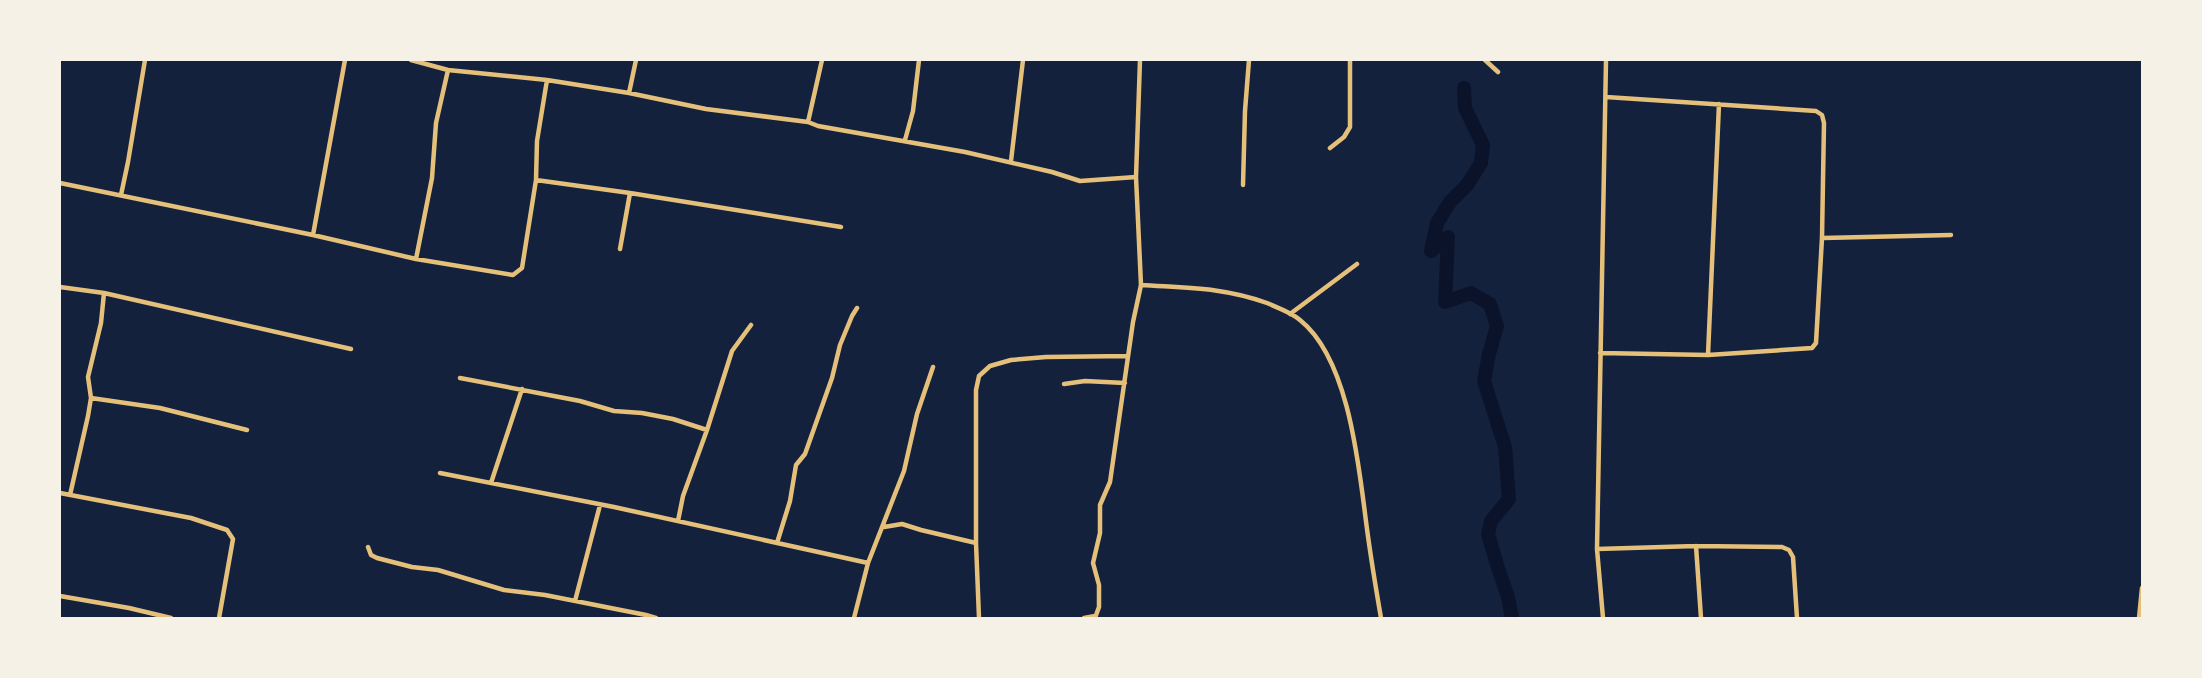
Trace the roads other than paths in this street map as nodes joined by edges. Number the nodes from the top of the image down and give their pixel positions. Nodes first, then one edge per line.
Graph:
1 (145, 60) edge
2 (345, 60) edge
3 (411, 60) edge
4 (636, 60) edge
5 (822, 60) edge
6 (919, 60) edge
7 (1023, 60) edge
8 (1140, 60) edge
9 (1250, 60) edge
10 (1350, 60) edge
11 (1485, 60) edge
12 (1606, 60) edge
13 (449, 70) junction
14 (1497, 72) dead end
15 (547, 79) junction
16 (629, 93) junction
17 (1606, 97) junction
18 (1719, 104) junction
19 (808, 122) junction
20 (905, 140) junction
21 (1330, 148) dead end
22 (1011, 161) junction
23 (1136, 177) junction
24 (536, 180) junction
25 (60, 183) edge
26 (1243, 185) dead end
27 (630, 193) junction
28 (121, 195) junction
29 (841, 228) dead end
30 (313, 235) junction
31 (1951, 235) dead end
32 (1822, 238) junction
33 (620, 248) dead end
34 (416, 259) junction
35 (1357, 264) dead end
36 (1141, 285) junction
37 (60, 286) edge
38 (104, 293) junction
39 (857, 308) dead end
40 (1290, 314) junction
41 (751, 325) dead end
42 (351, 349) dead end
43 (1600, 353) junction
44 (1708, 355) junction
45 (1128, 356) junction
46 (933, 367) dead end
47 (460, 378) dead end
48 (1125, 383) junction
49 (1064, 384) dead end
50 (522, 389) junction
51 (91, 398) junction
52 (247, 430) dead end
53 (706, 430) junction
54 (440, 473) dead end
55 (491, 483) junction
56 (60, 493) edge
57 (70, 495) junction
58 (600, 505) junction
59 (678, 521) junction
60 (884, 527) junction
61 (777, 543) junction
62 (976, 543) junction
63 (1696, 546) junction
64 (368, 547) dead end
65 (1597, 549) junction
66 (868, 563) junction
67 (2143, 588) edge
68 (60, 596) edge
69 (575, 601) junction
70 (1095, 617) edge
71 (171, 618) edge
72 (219, 618) edge
73 (656, 618) edge
74 (854, 618) edge
75 (979, 618) edge
76 (1084, 618) edge
77 (1381, 618) edge
78 (1603, 618) edge
79 (1701, 618) edge
80 (1797, 618) edge
81 (2139, 618) edge

1 - 28 street
2 - 30 street
3 - 13 street
4 - 16 street
5 - 19 street
6 - 20 street
7 - 22 street
8 - 23 street
9 - 26 street
10 - 21 street
11 - 14 street
12 - 17 street
13 - 15 street
13 - 34 street
15 - 16 street
15 - 24 street
16 - 19 street
17 - 18 street
17 - 43 street
18 - 32 street
18 - 44 street
19 - 20 street
20 - 22 street
22 - 23 street
23 - 36 street
24 - 27 street
24 - 34 street
25 - 28 street
27 - 29 street
27 - 33 street
28 - 30 street
30 - 34 street
31 - 32 street
32 - 44 street
35 - 40 street
36 - 40 street
36 - 45 street
37 - 38 street
38 - 42 street
38 - 51 street
39 - 61 street
40 - 77 street
41 - 53 street
43 - 44 street
43 - 65 street
45 - 48 street
45 - 62 street
46 - 60 street
47 - 50 street
48 - 49 street
48 - 70 street
50 - 53 street
50 - 55 street
51 - 52 street
51 - 57 street
53 - 59 street
54 - 55 street
55 - 58 street
56 - 57 street
57 - 72 street
58 - 59 street
58 - 69 street
59 - 61 street
60 - 62 street
60 - 66 street
61 - 66 street
62 - 75 street
63 - 65 street
63 - 79 street
63 - 80 street
64 - 69 street
65 - 78 street
66 - 74 street
67 - 81 street
68 - 71 street
69 - 73 street
70 - 76 street

